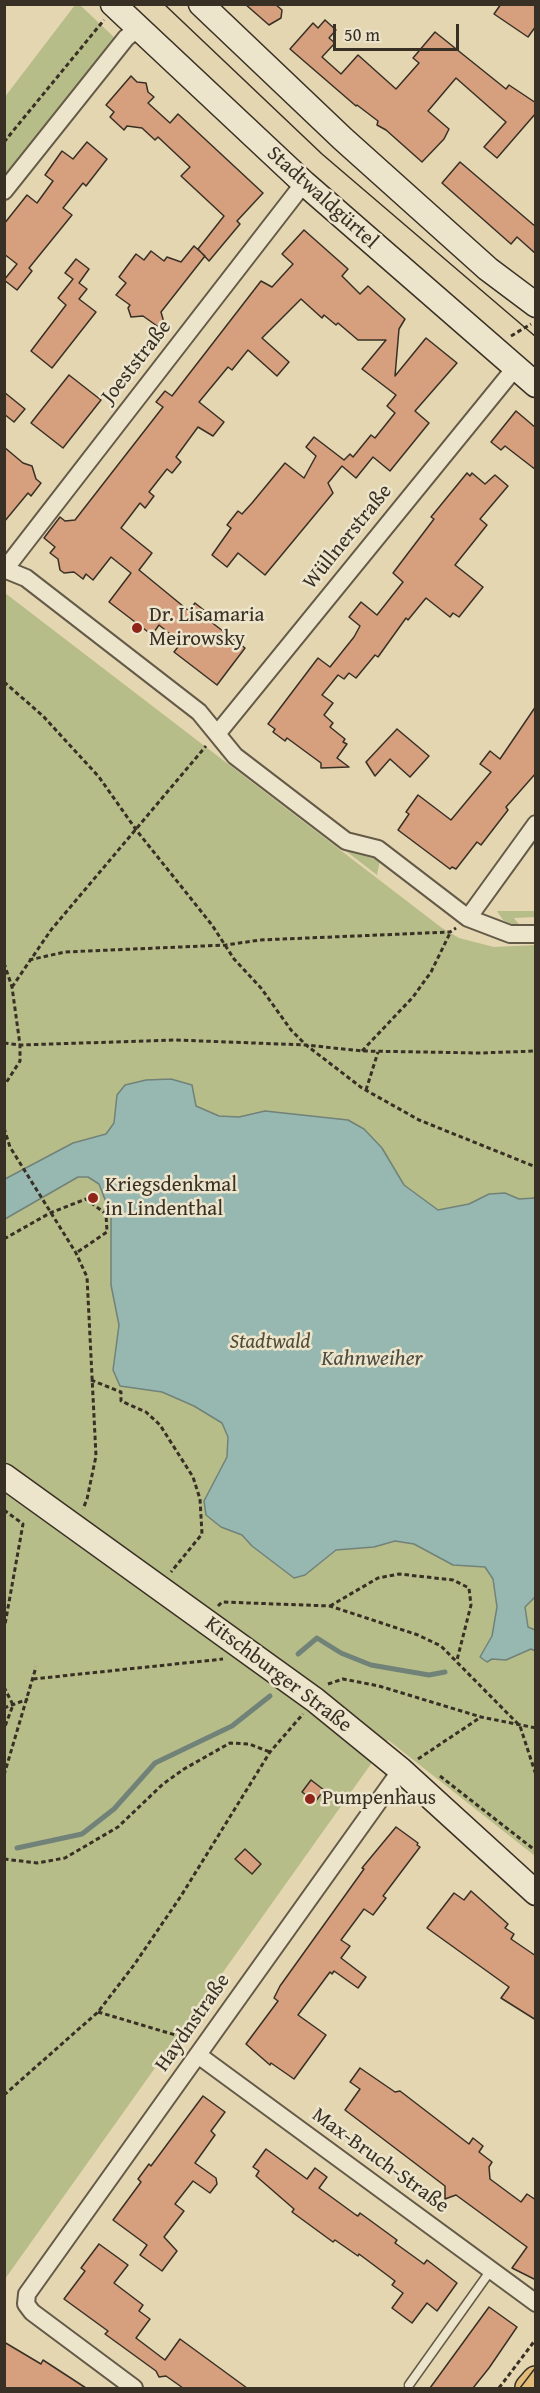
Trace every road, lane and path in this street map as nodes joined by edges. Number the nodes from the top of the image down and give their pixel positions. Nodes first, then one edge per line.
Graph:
1 (205, 6) edge
2 (109, 11) edge
3 (137, 29) junction
4 (4, 142) edge
5 (304, 183) junction
6 (4, 192) edge
7 (536, 305) edge
8 (515, 368) junction
9 (536, 386) edge
10 (5, 569) edge
11 (4, 682) edge
12 (217, 734) junction
13 (536, 824) edge
14 (137, 831) junction
15 (468, 918) junction
16 (450, 932) junction
17 (536, 934) edge
18 (226, 945) junction
19 (29, 960) junction
20 (4, 963) edge
21 (12, 987) junction
22 (4, 1043) edge
23 (20, 1045) junction
24 (306, 1045) junction
25 (362, 1051) junction
26 (379, 1051) junction
27 (536, 1051) edge
28 (4, 1086) edge
29 (366, 1090) junction
30 (4, 1128) edge
31 (536, 1167) edge
32 (50, 1213) junction
33 (4, 1239) edge
34 (76, 1253) junction
35 (91, 1380) junction
36 (4, 1476) edge
37 (4, 1510) edge
38 (74, 1527) junction
39 (158, 1588) junction
40 (330, 1606) junction
41 (205, 1621) junction
42 (4, 1630) edge
43 (238, 1645) junction
44 (457, 1660) junction
45 (36, 1668) dead end
46 (33, 1679) junction
47 (4, 1687) edge
48 (28, 1699) junction
49 (315, 1700) junction
50 (13, 1705) junction
51 (4, 1708) edge
52 (481, 1717) junction
53 (520, 1726) junction
54 (536, 1728) edge
55 (4, 1730) edge
56 (270, 1752) junction
57 (412, 1767) junction
58 (435, 1772) dead end
59 (4, 1775) edge
60 (536, 1775) edge
61 (536, 1851) edge
62 (4, 1860) edge
63 (536, 1893) edge
64 (98, 2012) junction
65 (200, 2052) junction
66 (4, 2095) edge
67 (491, 2270) junction
68 (536, 2303) edge
69 (536, 2338) edge
70 (536, 2380) edge
71 (410, 2385) dead end
72 (134, 2388) edge
73 (500, 2388) edge
74 (529, 2388) edge

1 - 7 main road
2 - 3 main road, Stadtwaldgürtel
2 - 4 path
3 - 5 main road, Stadtwaldgürtel
3 - 6 street
5 - 8 main road, Stadtwaldgürtel
5 - 10 street, Joeststraße
8 - 9 main road, Stadtwaldgürtel
8 - 12 street, Wüllnerstraße
10 - 12 street
11 - 14 path
12 - 14 path
12 - 15 street
13 - 15 street
14 - 18 path
14 - 19 path
15 - 16 path
15 - 17 street
16 - 18 path
16 - 25 path
18 - 19 path
18 - 24 path
19 - 21 path
20 - 21 path
21 - 23 path
22 - 23 path
23 - 24 path
23 - 28 path
24 - 25 path
24 - 29 path
25 - 26 path
26 - 27 path
26 - 29 path
29 - 31 path
30 - 32 path
32 - 33 path
32 - 34 path
32 - 34 path
34 - 35 path
35 - 38 path
35 - 39 path
36 - 38 main road, Kitschburger Straße
37 - 42 path
38 - 39 main road, Kitschburger Straße
39 - 41 main road, Kitschburger Straße
40 - 41 path
40 - 44 path
40 - 44 path
41 - 43 main road, Kitschburger Straße
43 - 46 path
43 - 49 main road, Kitschburger Straße
44 - 53 path
45 - 46 path
46 - 48 path
47 - 50 path
48 - 50 path
48 - 59 path
49 - 52 path
49 - 56 path
49 - 57 main road, Kitschburger Straße
50 - 51 path
50 - 55 path
52 - 53 path
52 - 57 path
53 - 54 path
53 - 60 path
56 - 62 path
56 - 64 path
57 - 63 main road, Kitschburger Straße
57 - 65 street, Haydnstraße
58 - 61 path
64 - 65 path
64 - 66 path
65 - 67 street, Max-Bruch-Straße
65 - 72 street, Haydnstraße
67 - 68 street, Max-Bruch-Straße
67 - 71 lane
69 - 73 path
70 - 74 main road

